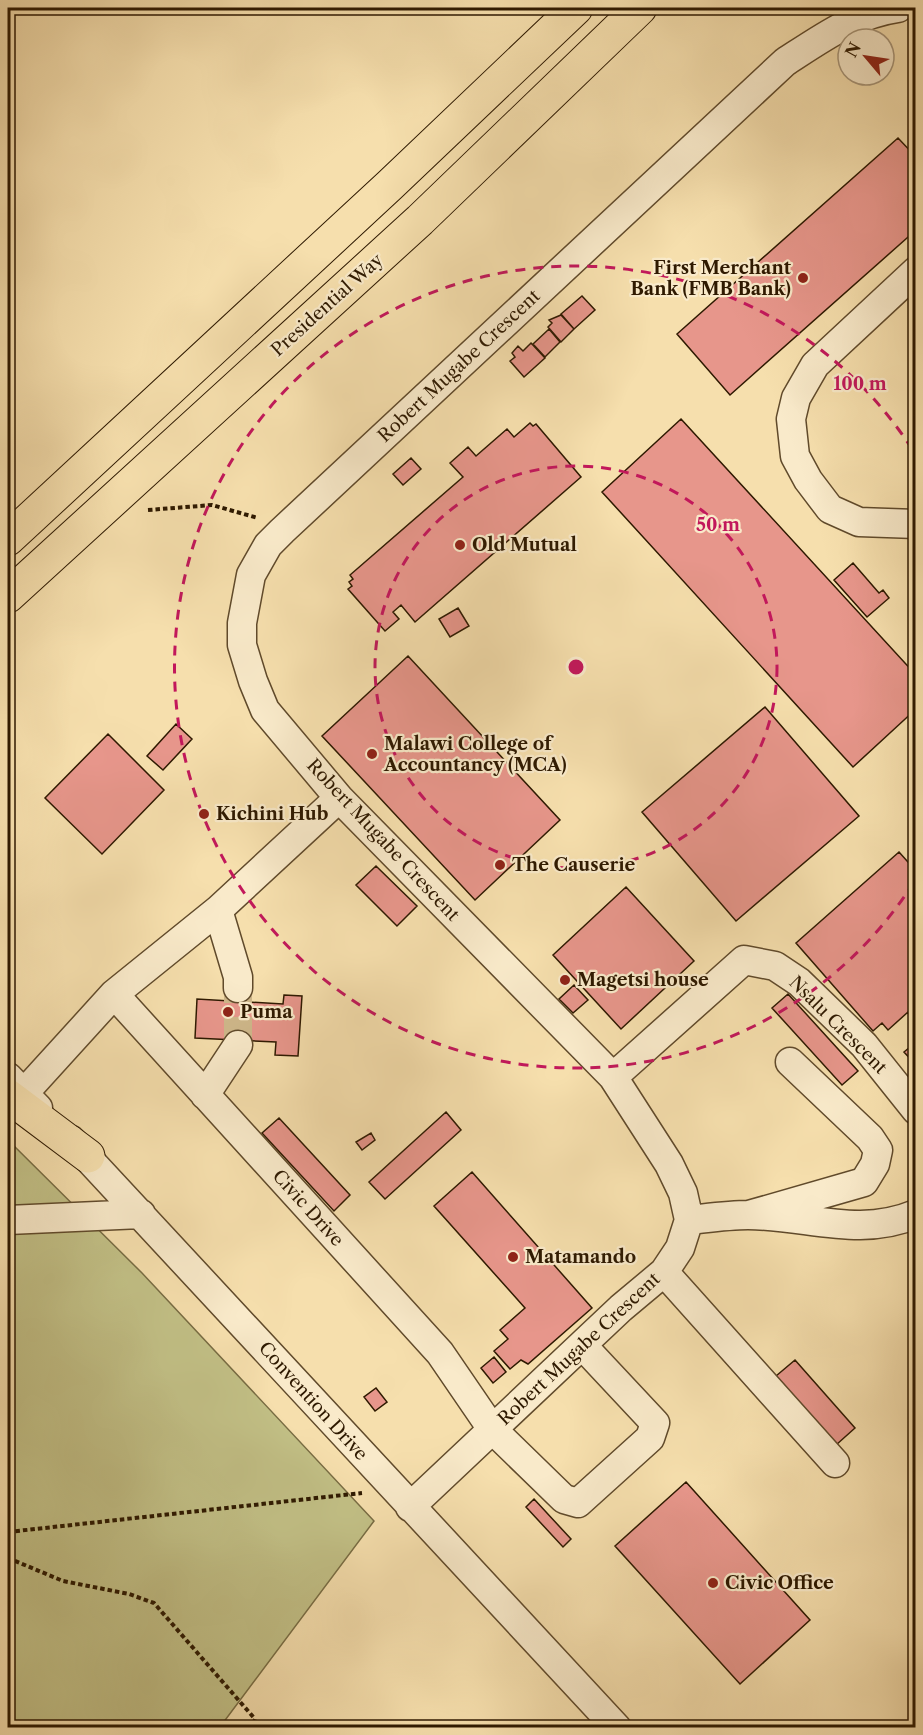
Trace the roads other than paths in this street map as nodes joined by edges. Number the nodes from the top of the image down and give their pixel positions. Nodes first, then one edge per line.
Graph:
1 (576, 8) edge
2 (640, 8) edge
3 (898, 8) edge
4 (915, 271) edge
5 (915, 524) edge
6 (83, 526) junction
7 (8, 539) edge
8 (8, 596) edge
9 (8, 621) edge
10 (339, 798) junction
11 (218, 910) junction
12 (238, 988) tunnel mouth
13 (114, 994) junction
14 (238, 1044) tunnel mouth
15 (790, 1062) dead end
16 (613, 1077) junction
17 (13, 1089) edge
18 (205, 1095) junction
19 (915, 1110) edge
20 (88, 1156) joint
21 (141, 1214) junction
22 (915, 1214) edge
23 (749, 1215) junction
24 (8, 1220) edge
25 (689, 1220) junction
26 (664, 1272) junction
27 (582, 1345) junction
28 (492, 1429) junction
29 (835, 1463) dead end
30 (402, 1498) junction
31 (617, 1728) edge

1 - 7 main road
2 - 6 main road, Presidential Way
3 - 10 street, Robert Mugabe Crescent
4 - 5 street
6 - 8 main road, Presidential Way
6 - 9 main road
10 - 11 street
10 - 16 street, Robert Mugabe Crescent
11 - 12 street
11 - 13 street
13 - 17 street
13 - 18 street, Civic Drive
14 - 18 street
15 - 23 street
16 - 19 street, Nsalu Crescent
16 - 25 street, Robert Mugabe Crescent
17 - 20 main road
18 - 28 street, Civic Drive
20 - 21 street, Convention Drive
21 - 24 street
21 - 30 street, Convention Drive
22 - 23 street
23 - 25 street
25 - 26 street, Robert Mugabe Crescent
26 - 27 street, Robert Mugabe Crescent
26 - 29 street
27 - 28 street, Robert Mugabe Crescent
27 - 28 street, Civic Drive
28 - 30 street, Robert Mugabe Crescent
30 - 31 street, Convention Drive

